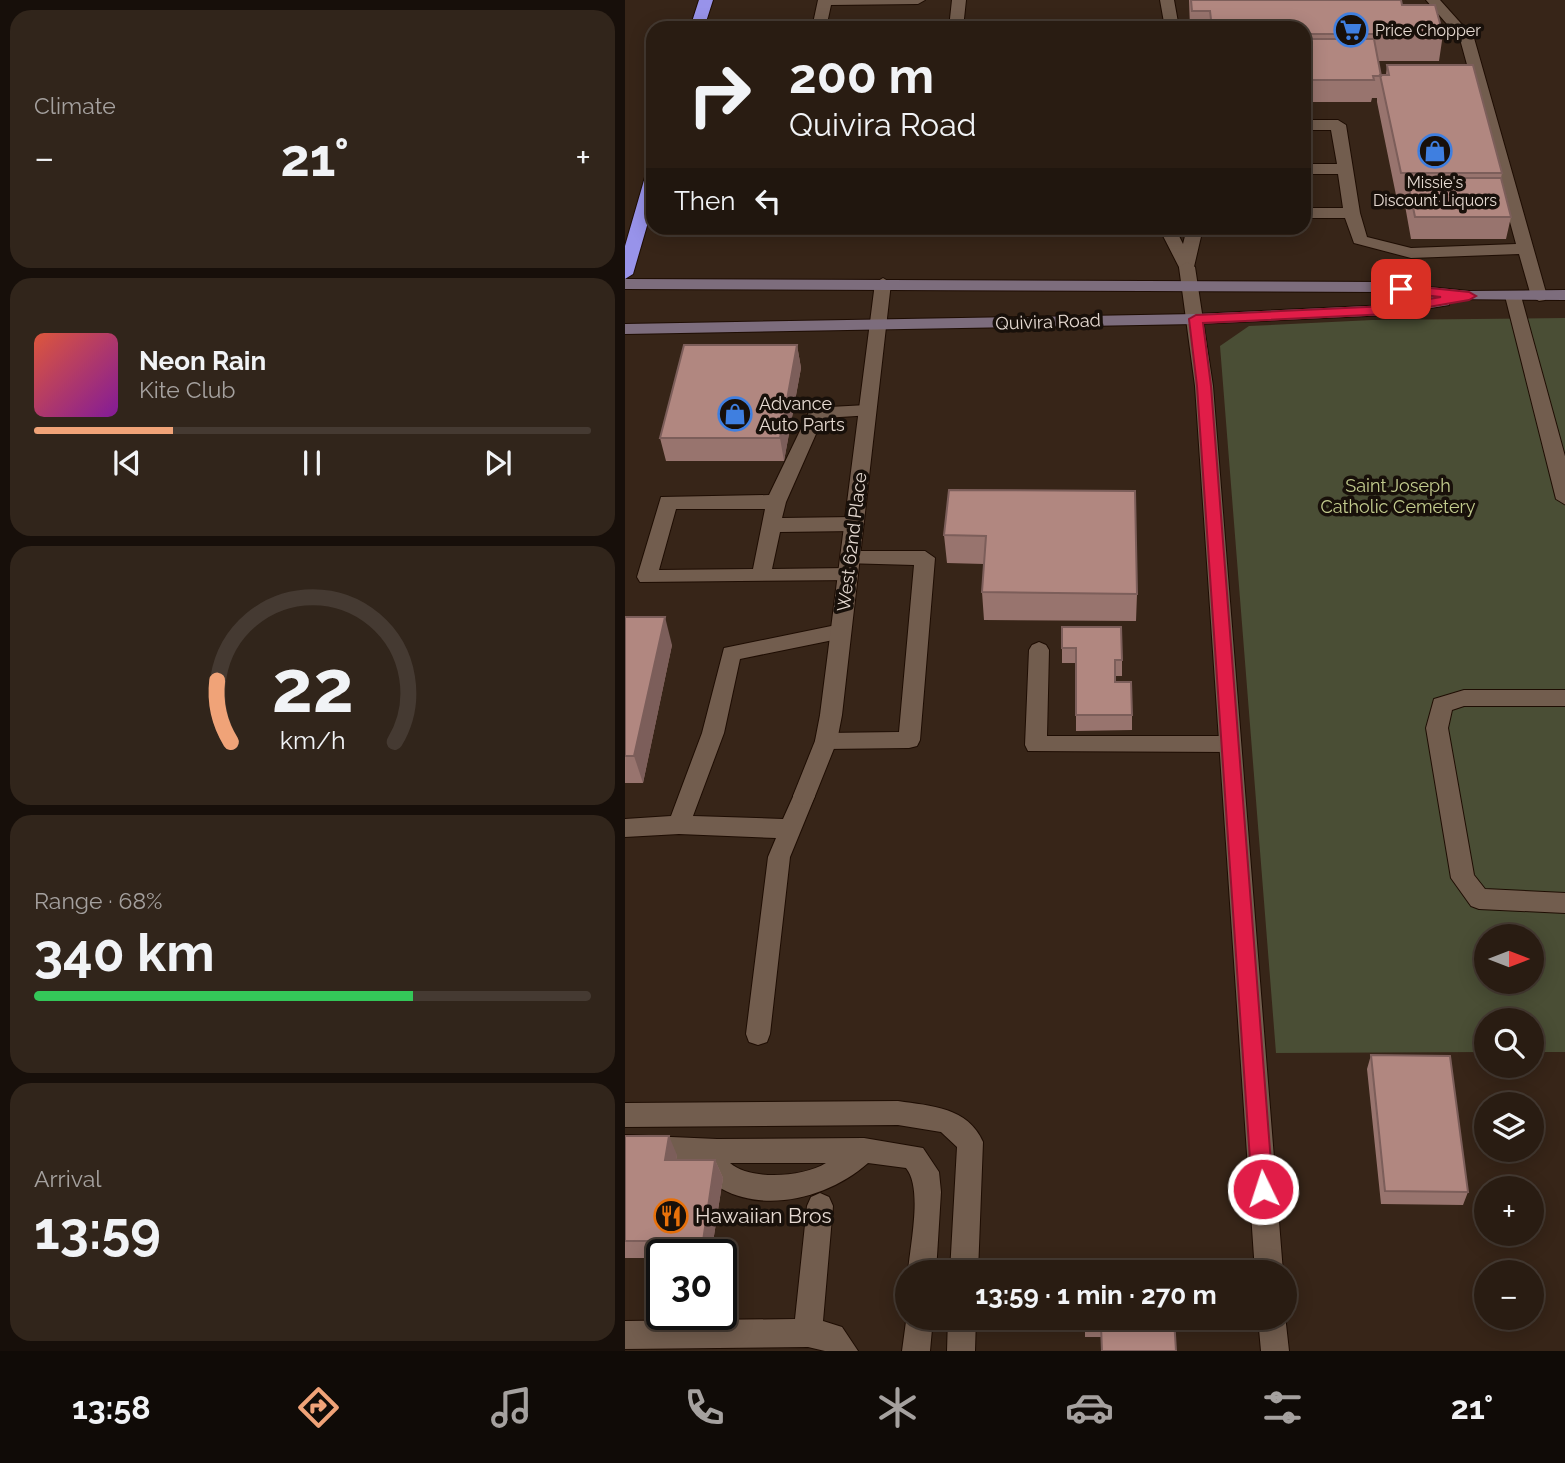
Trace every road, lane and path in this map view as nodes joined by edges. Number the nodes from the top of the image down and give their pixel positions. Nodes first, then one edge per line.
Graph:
1 (706, 0) edge
2 (825, 0) edge
3 (918, 0) edge
4 (959, 0) edge
5 (1167, 0) edge
6 (1433, 0) edge
7 (699, 21) edge
8 (820, 21) edge
9 (957, 21) edge
10 (1171, 21) edge
11 (1311, 125) edge
12 (1311, 169) edge
13 (1345, 169) junction
14 (646, 201) edge
15 (1311, 213) edge
16 (1352, 213) junction
17 (1171, 235) edge
18 (1194, 235) edge
19 (1526, 249) junction
20 (1187, 267) junction
21 (625, 274) edge
22 (883, 283) junction
23 (625, 284) edge
24 (1469, 296) junction
25 (1513, 296) junction
26 (1540, 296) junction
27 (1565, 296) edge
28 (1193, 302) junction
29 (878, 327) junction
30 (625, 329) edge
31 (868, 411) junction
32 (1565, 499) edge
33 (776, 502) junction
34 (854, 524) junction
35 (772, 525) junction
36 (849, 566) junction
37 (761, 576) junction
38 (841, 632) junction
39 (1039, 650) dead end
40 (1565, 698) edge
41 (826, 741) junction
42 (1229, 744) junction
43 (679, 825) junction
44 (625, 828) edge
45 (791, 828) junction
46 (1565, 903) edge
47 (758, 1034) dead end
48 (625, 1115) edge
49 (625, 1147) edge
50 (864, 1150) junction
51 (702, 1151) junction
52 (820, 1206) dead end
53 (923, 1260) edge
54 (965, 1260) edge
55 (1268, 1260) edge
56 (918, 1330) edge
57 (962, 1330) edge
58 (1273, 1330) edge
59 (808, 1333) junction
60 (625, 1335) edge
61 (844, 1351) edge
62 (917, 1351) edge
63 (961, 1351) edge
64 (1275, 1351) edge

1 - 7 highway
2 - 3 street
2 - 8 street
4 - 9 street
5 - 10 street
6 - 19 street
11 - 13 street
12 - 13 street
13 - 16 street
14 - 21 highway
15 - 16 street
16 - 19 street
17 - 20 street
18 - 20 street
19 - 26 street
20 - 28 street
22 - 23 main road, Quivira Road
22 - 28 main road, Quivira Road
22 - 29 street, West 62nd Place
24 - 25 main road, Quivira Road
24 - 28 main road, Quivira Road
24 - 28 main road, Quivira Road
25 - 26 main road, Quivira Road
25 - 32 street
26 - 27 main road, Quivira Road
28 - 29 main road, Quivira Road
28 - 42 street
29 - 30 main road, Quivira Road
29 - 31 street, West 62nd Place
31 - 33 street
31 - 34 street, West 62nd Place
33 - 35 street
33 - 37 street
34 - 35 street
34 - 36 street, West 62nd Place
35 - 37 street
36 - 37 street
36 - 38 street, West 62nd Place
36 - 41 street
38 - 41 street, West 62nd Place
38 - 43 street
39 - 42 street
40 - 46 street
41 - 45 street, West 62nd Place
42 - 55 street
43 - 44 street
43 - 45 street
45 - 47 street, West 62nd Place
48 - 54 street
49 - 51 street
50 - 51 street
50 - 51 street
50 - 53 street
52 - 59 street
56 - 62 street
57 - 63 street
58 - 64 street
59 - 60 street
59 - 61 street

